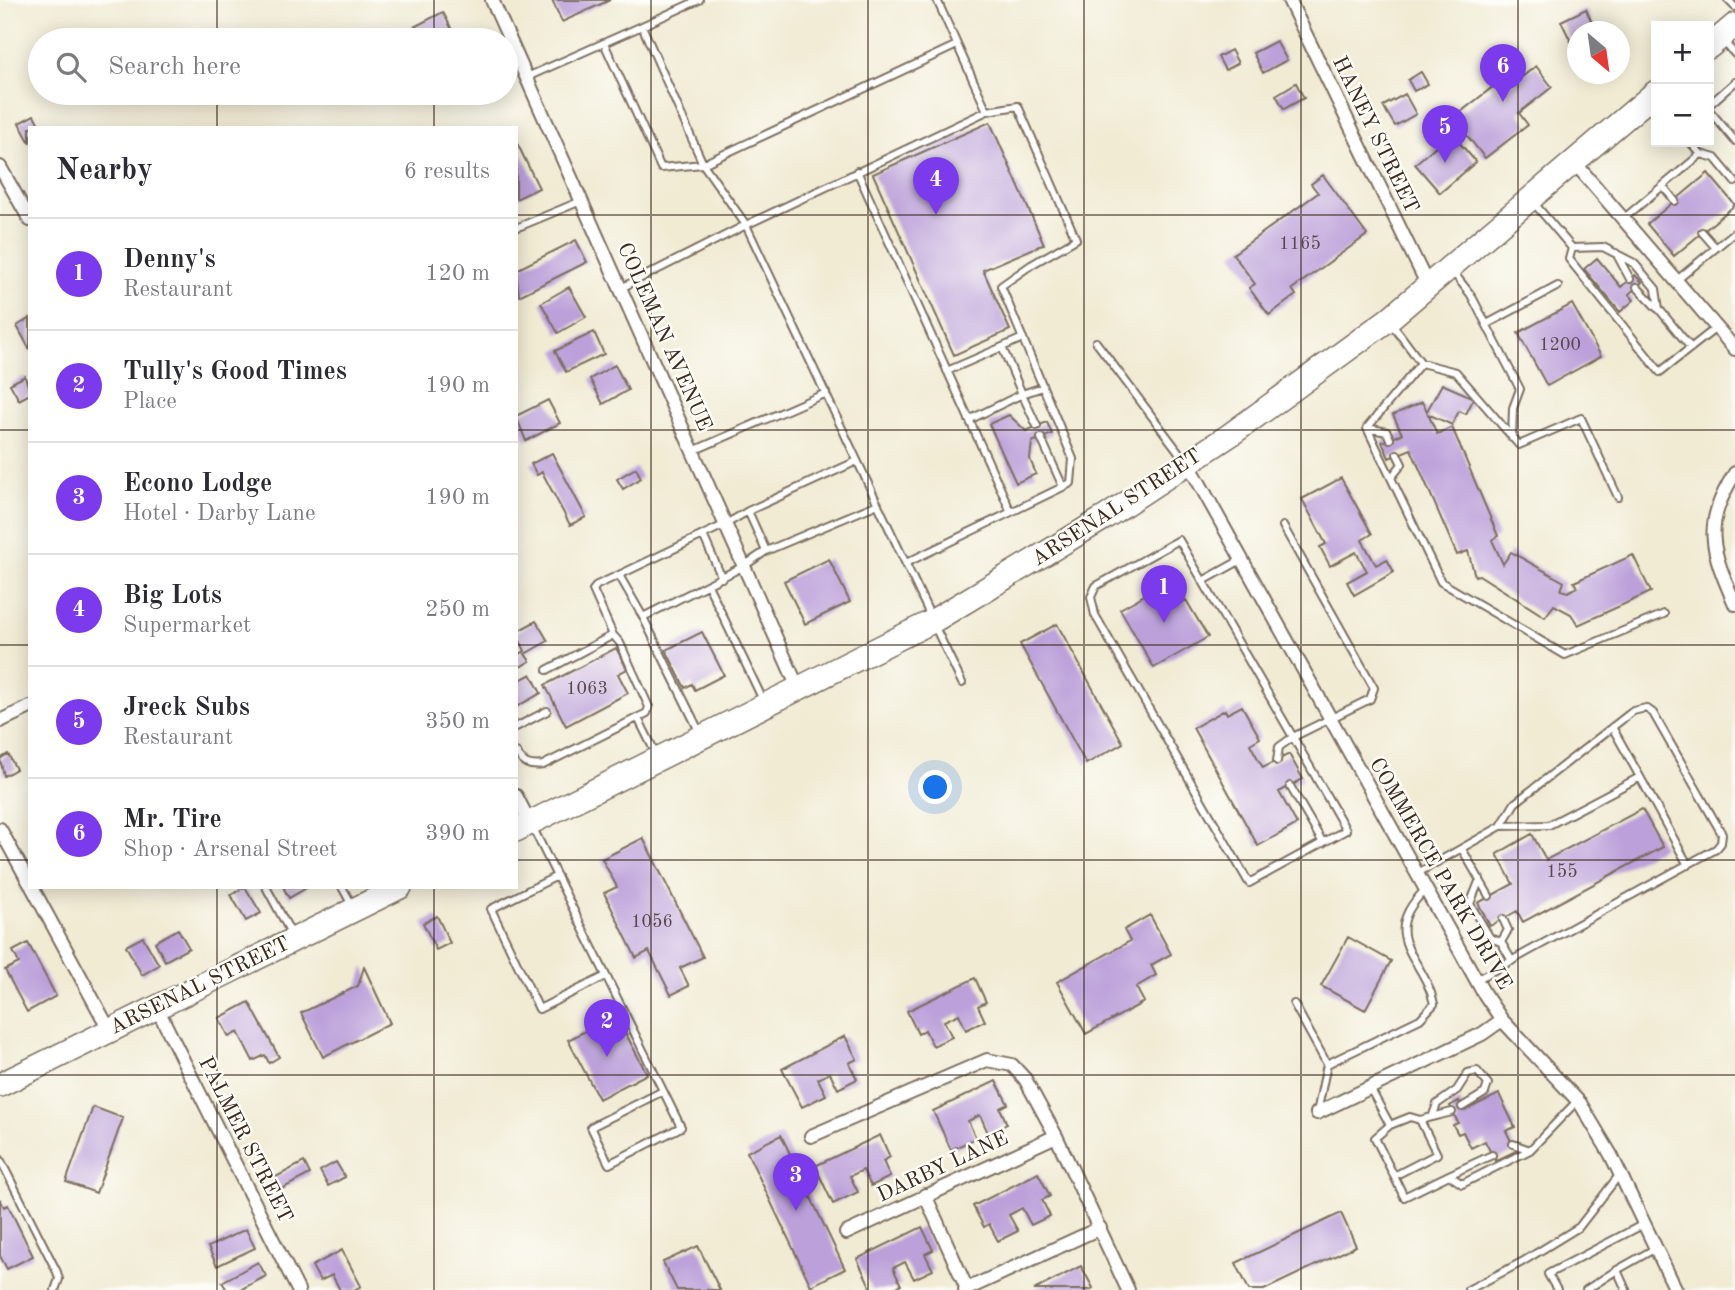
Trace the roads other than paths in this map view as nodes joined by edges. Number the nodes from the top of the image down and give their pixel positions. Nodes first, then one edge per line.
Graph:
1 (492, 0) edge
2 (699, 0) edge
3 (937, 0) edge
4 (1289, 0) edge
5 (1728, 0) edge
6 (1735, 7) edge
7 (642, 26) junction
8 (505, 28) edge
9 (604, 43) junction
10 (957, 45) junction
11 (518, 58) edge
12 (527, 78) junction
13 (1735, 82) edge
14 (1651, 100) edge
15 (1714, 101) edge
16 (987, 111) junction
17 (1714, 116) edge
18 (1735, 141) edge
19 (1695, 147) edge
20 (1701, 154) junction
21 (1574, 162) junction
22 (703, 164) junction
23 (0, 167) edge
24 (857, 171) junction
25 (1735, 182) edge
26 (1663, 186) junction
27 (1530, 199) junction
28 (582, 200) junction
29 (1675, 201) dead end
30 (28, 216) edge
31 (1623, 219) junction
32 (746, 225) junction
33 (518, 227) edge
34 (1702, 232) dead end
35 (1735, 232) edge
36 (1572, 248) junction
37 (1716, 248) junction
38 (1616, 253) junction
39 (1450, 268) junction
40 (1630, 279) dead end
41 (1676, 280) junction
42 (1428, 286) junction
43 (1558, 286) dead end
44 (1637, 287) dead end
45 (621, 288) junction
46 (1659, 309) junction
47 (1388, 319) junction
48 (1487, 324) junction
49 (1717, 328) junction
50 (1023, 338) junction
51 (1096, 342) dead end
52 (1002, 347) junction
53 (1691, 348) junction
54 (1735, 349) edge
55 (1421, 363) junction
56 (947, 372) junction
57 (1043, 387) junction
58 (826, 393) junction
59 (1022, 394) junction
60 (969, 420) junction
61 (1037, 426) dead end
62 (1367, 428) junction
63 (1041, 438) dead end
64 (1512, 438) junction
65 (1390, 439) dead end
66 (693, 451) junction
67 (1398, 454) dead end
68 (857, 461) junction
69 (1188, 463) junction
70 (1735, 473) edge
71 (1391, 478) junction
72 (1067, 485) junction
73 (1618, 497) dead end
74 (878, 504) junction
75 (748, 511) junction
76 (1011, 512) junction
77 (726, 524) junction
78 (1283, 526) dead end
79 (703, 535) junction
80 (766, 551) junction
81 (1241, 560) junction
82 (905, 563) junction
83 (744, 566) junction
84 (619, 575) junction
85 (722, 578) junction
86 (1203, 581) junction
87 (708, 585) junction
88 (1735, 604) edge
89 (1664, 614) dead end
90 (643, 617) junction
91 (933, 621) junction
92 (613, 635) junction
93 (547, 670) dead end
94 (962, 683) dead end
95 (799, 690) junction
96 (766, 706) junction
97 (28, 708) edge
98 (547, 711) dead end
99 (638, 718) junction
100 (1329, 718) junction
101 (0, 721) edge
102 (518, 726) edge
103 (1612, 727) junction
104 (1293, 737) junction
105 (702, 738) junction
106 (518, 754) edge
107 (659, 760) junction
108 (1276, 761) dead end
109 (1640, 777) junction
110 (1290, 786) dead end
111 (518, 805) edge
112 (523, 826) edge
113 (1501, 826) junction
114 (0, 829) edge
115 (1323, 843) junction
116 (1462, 849) junction
117 (1688, 865) junction
118 (1416, 874) junction
119 (556, 876) junction
120 (1480, 879) junction
121 (28, 880) edge
122 (33, 889) edge
123 (267, 889) edge
124 (343, 889) edge
125 (390, 889) edge
126 (1425, 891) junction
127 (1489, 896) dead end
128 (354, 910) junction
129 (1503, 919) dead end
130 (294, 940) junction
131 (1502, 942) junction
132 (1511, 961) junction
133 (606, 976) junction
134 (1476, 980) junction
135 (1294, 1004) dead end
136 (157, 1008) junction
137 (1502, 1020) junction
138 (110, 1031) junction
139 (1327, 1064) junction
140 (0, 1084) edge
141 (1370, 1088) junction
142 (663, 1091) junction
143 (1578, 1100) junction
144 (1462, 1107) dead end
145 (1452, 1112) dead end
146 (1317, 1113) joint
147 (1433, 1115) junction
148 (1420, 1120) junction
149 (1390, 1125) junction
150 (811, 1136) dead end
151 (1056, 1136) junction
152 (1513, 1144) dead end
153 (1530, 1150) junction
154 (1492, 1155) dead end
155 (0, 1158) edge
156 (1620, 1174) junction
157 (1449, 1175) junction
158 (1394, 1176) junction
159 (925, 1195) junction
160 (1644, 1224) junction
161 (1100, 1228) junction
162 (846, 1233) dead end
163 (1656, 1248) junction
164 (1617, 1270) junction
165 (60, 1279) junction
166 (55, 1290) edge
167 (65, 1290) edge
168 (298, 1290) edge
169 (966, 1290) edge
170 (1128, 1290) edge
171 (1468, 1290) edge
172 (1557, 1290) edge
173 (1586, 1290) edge
174 (1626, 1290) edge
175 (1676, 1290) edge

1 - 8 street, COLEMAN AVENUE
2 - 7 lane
3 - 10 lane
4 - 42 street, HANEY STREET
5 - 6 lane
7 - 9 lane
7 - 22 lane
9 - 12 lane
9 - 22 lane
10 - 16 lane
10 - 22 lane
11 - 12 street, COLEMAN AVENUE
12 - 28 street, COLEMAN AVENUE
13 - 15 lane
14 - 21 highway, ARSENAL STREET
16 - 24 lane
16 - 50 lane
17 - 18 lane
19 - 20 lane
20 - 25 lane
20 - 26 lane
21 - 27 highway, ARSENAL STREET
21 - 31 street
22 - 32 lane
23 - 30 street
24 - 32 lane
24 - 56 lane
26 - 29 lane
26 - 31 lane
27 - 36 lane
27 - 39 highway, ARSENAL STREET
28 - 33 lane
28 - 45 street, COLEMAN AVENUE
31 - 41 street
32 - 45 lane
32 - 58 lane
34 - 37 lane
35 - 37 lane
36 - 38 lane
36 - 53 lane
37 - 41 lane
38 - 40 lane
38 - 46 lane
39 - 42 highway, ARSENAL STREET
39 - 48 lane
41 - 49 street
42 - 47 highway, ARSENAL STREET
43 - 48 lane
44 - 46 lane
45 - 66 street, COLEMAN AVENUE
46 - 53 lane
47 - 55 lane
47 - 69 highway, ARSENAL STREET
48 - 64 lane
49 - 53 lane
49 - 54 street
50 - 52 lane
50 - 57 lane
51 - 69 lane
52 - 56 lane
52 - 59 lane
55 - 62 lane
55 - 64 lane
56 - 60 lane
57 - 59 lane
57 - 72 lane
58 - 66 lane
58 - 68 lane
59 - 60 lane
59 - 61 lane
60 - 76 lane
62 - 65 lane
62 - 71 lane
63 - 72 lane
64 - 73 lane
66 - 77 street, COLEMAN AVENUE
67 - 71 lane
68 - 74 lane
68 - 75 lane
69 - 81 street, COMMERCE PARK DRIVE
69 - 91 highway, ARSENAL STREET
70 - 88 street
71 - 89 lane
72 - 76 lane
74 - 80 lane
74 - 82 lane
75 - 77 lane
75 - 80 lane
76 - 82 lane
77 - 79 lane
77 - 83 street, COLEMAN AVENUE
78 - 100 lane
79 - 84 lane
79 - 85 lane
80 - 83 lane
81 - 86 lane
81 - 100 street, COMMERCE PARK DRIVE
82 - 91 lane
83 - 85 lane
83 - 95 street, COLEMAN AVENUE
84 - 90 lane
84 - 92 lane
85 - 87 lane
86 - 104 lane
86 - 115 lane
87 - 90 lane
87 - 96 lane
90 - 105 lane
91 - 94 lane
91 - 95 highway, ARSENAL STREET
92 - 93 lane
92 - 99 lane
95 - 96 highway, ARSENAL STREET
96 - 105 highway, ARSENAL STREET
97 - 101 street
98 - 102 lane
99 - 106 lane
99 - 107 lane
100 - 104 lane
100 - 118 street, COMMERCE PARK DRIVE
103 - 109 lane
103 - 113 lane
103 - 117 lane
104 - 108 lane
104 - 115 lane
105 - 107 highway, ARSENAL STREET
107 - 112 highway, ARSENAL STREET
109 - 113 lane
109 - 117 lane
110 - 115 lane
111 - 112 street
112 - 119 lane
113 - 116 lane
114 - 121 street
116 - 118 lane
116 - 120 lane
117 - 132 lane
118 - 126 street, COMMERCE PARK DRIVE
119 - 133 lane
119 - 133 lane
120 - 127 lane
120 - 131 lane
122 - 138 street
123 - 130 lane
124 - 128 lane
125 - 128 highway, ARSENAL STREET
126 - 134 street, COMMERCE PARK DRIVE
126 - 139 lane
128 - 130 highway, ARSENAL STREET
129 - 131 lane
130 - 136 highway, ARSENAL STREET
131 - 132 lane
132 - 134 lane
133 - 142 lane
134 - 137 street, COMMERCE PARK DRIVE
135 - 139 lane
136 - 138 highway, ARSENAL STREET
136 - 168 street, PALMER STREET
137 - 141 street
137 - 143 street, COMMERCE PARK DRIVE
138 - 140 highway, ARSENAL STREET
139 - 146 lane
141 - 146 street
141 - 149 lane
142 - 142 lane
143 - 153 lane
143 - 156 street, COMMERCE PARK DRIVE
144 - 147 lane
145 - 147 lane
147 - 148 lane
148 - 149 lane
148 - 158 lane
149 - 158 lane
150 - 151 street
151 - 159 street, DARBY LANE
151 - 161 street
152 - 153 lane
153 - 157 lane
154 - 157 lane
155 - 165 lane
156 - 160 street, COMMERCE PARK DRIVE
156 - 171 lane
157 - 158 lane
159 - 162 street, DARBY LANE
159 - 169 street
160 - 163 street, COMMERCE PARK DRIVE
160 - 172 lane
161 - 169 street
161 - 170 street
163 - 164 lane
163 - 175 street, COMMERCE PARK DRIVE
164 - 173 lane
164 - 174 lane
165 - 166 lane
165 - 167 lane

